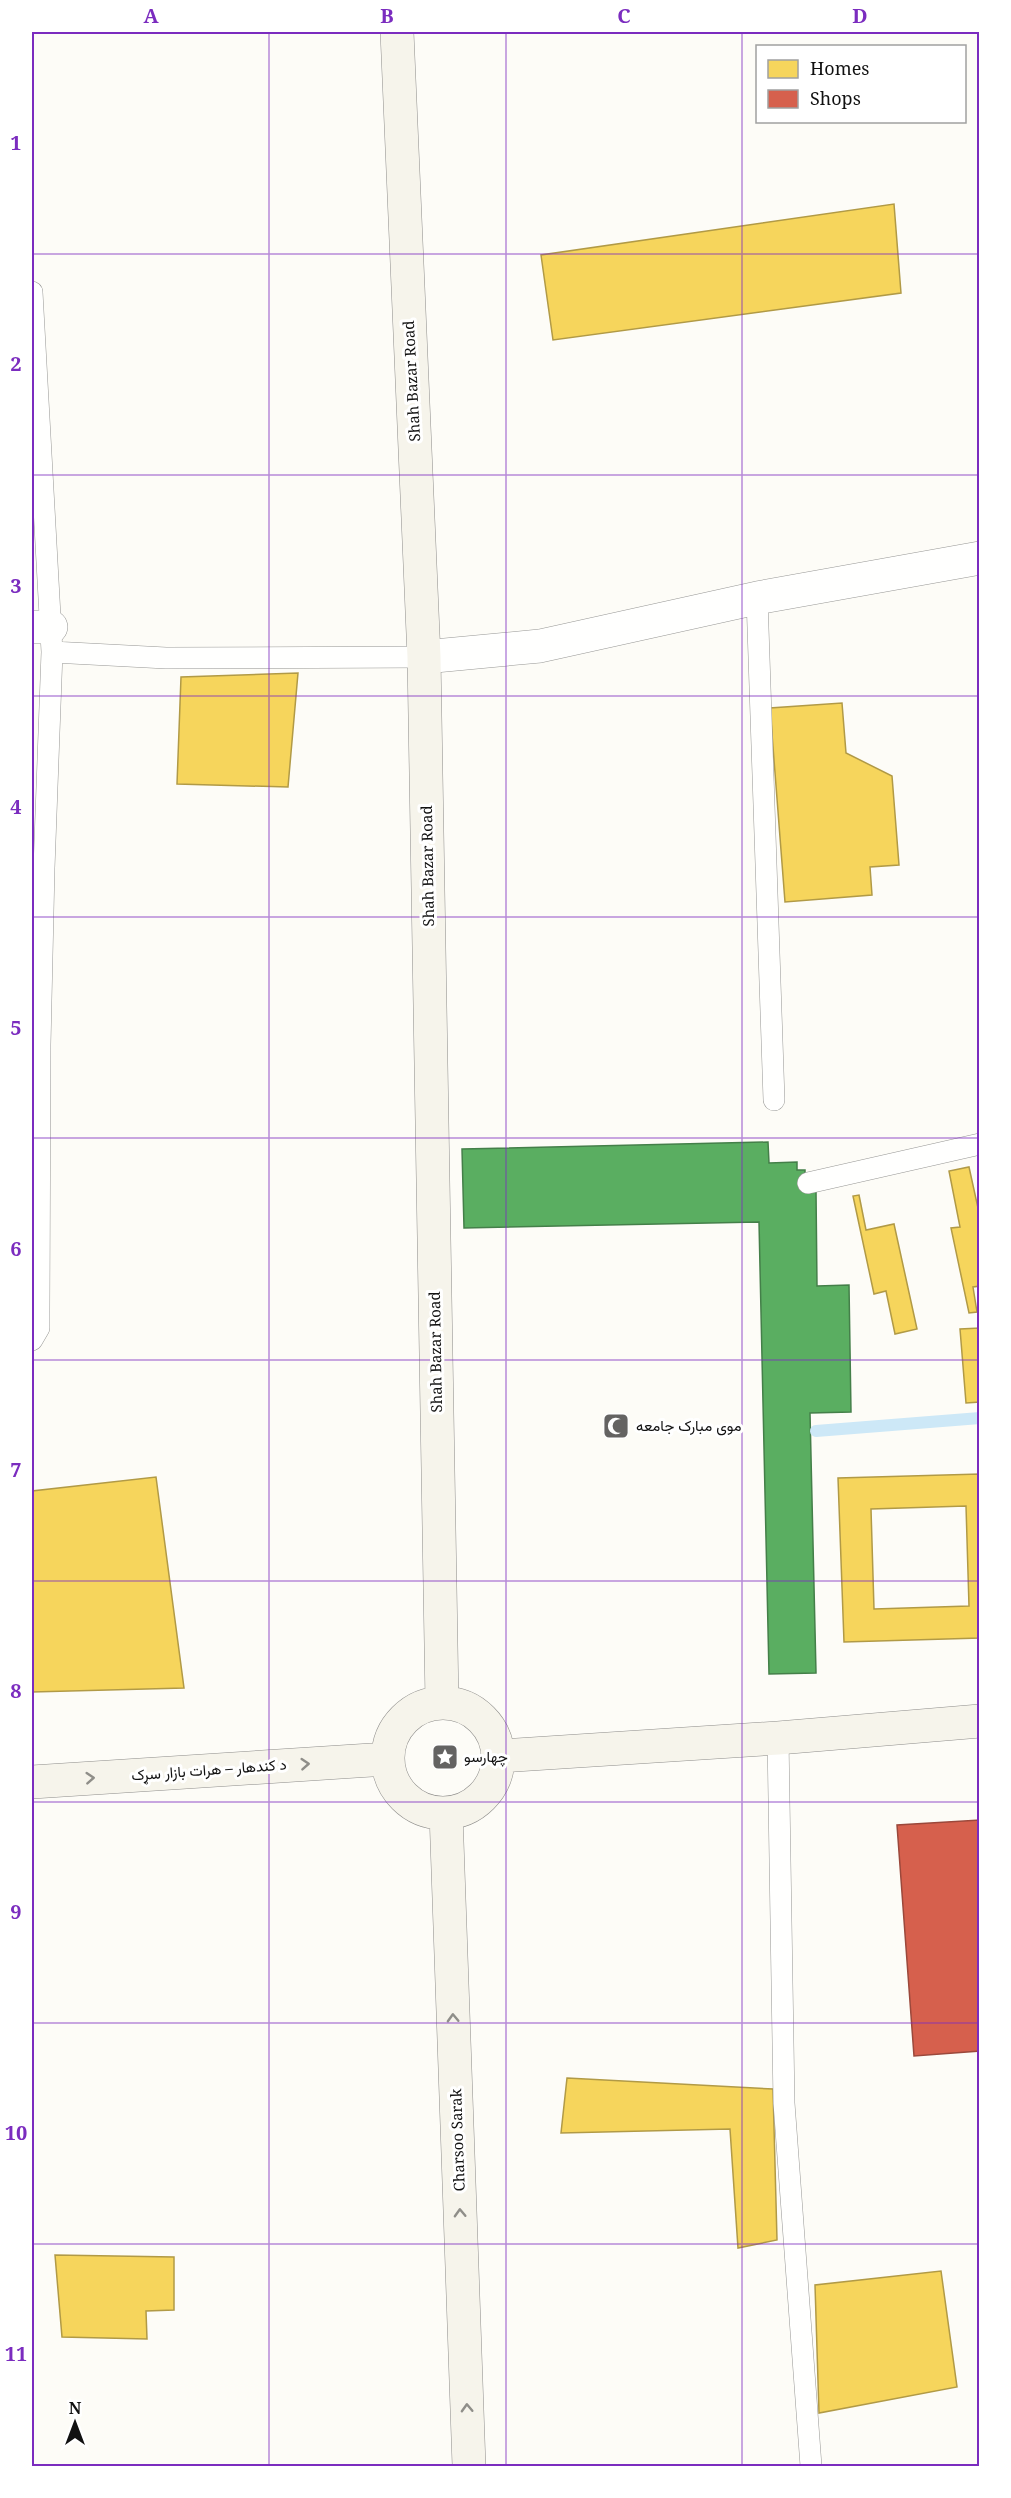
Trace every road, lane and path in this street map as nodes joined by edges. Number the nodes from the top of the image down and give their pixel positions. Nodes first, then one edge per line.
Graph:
1 (397, 32) edge
2 (32, 292) edge
3 (980, 558) edge
4 (757, 598) junction
5 (45, 635) edge
6 (424, 657) junction
7 (774, 1100) dead end
8 (980, 1144) edge
9 (808, 1184) dead end
10 (32, 1340) edge
11 (442, 1702) junction
12 (980, 1721) edge
13 (778, 1738) junction
14 (499, 1756) junction
15 (387, 1759) junction
16 (32, 1782) edge
17 (446, 1813) junction
18 (469, 2466) edge
19 (811, 2466) edge

1 - 6 main road, Shah Bazar Road
2 - 5 lane
3 - 4 street
4 - 6 street
4 - 7 lane
5 - 6 lane
5 - 10 lane
6 - 11 main road, Shah Bazar Road
8 - 9 lane
11 - 14 main road
11 - 15 main road
12 - 13 main road
13 - 14 main road
13 - 19 lane
14 - 17 main road
16 -> 15 main road, د کندهار – هرات بازار سړک
15 - 17 main road
18 -> 17 main road, Charsoo Sarak

